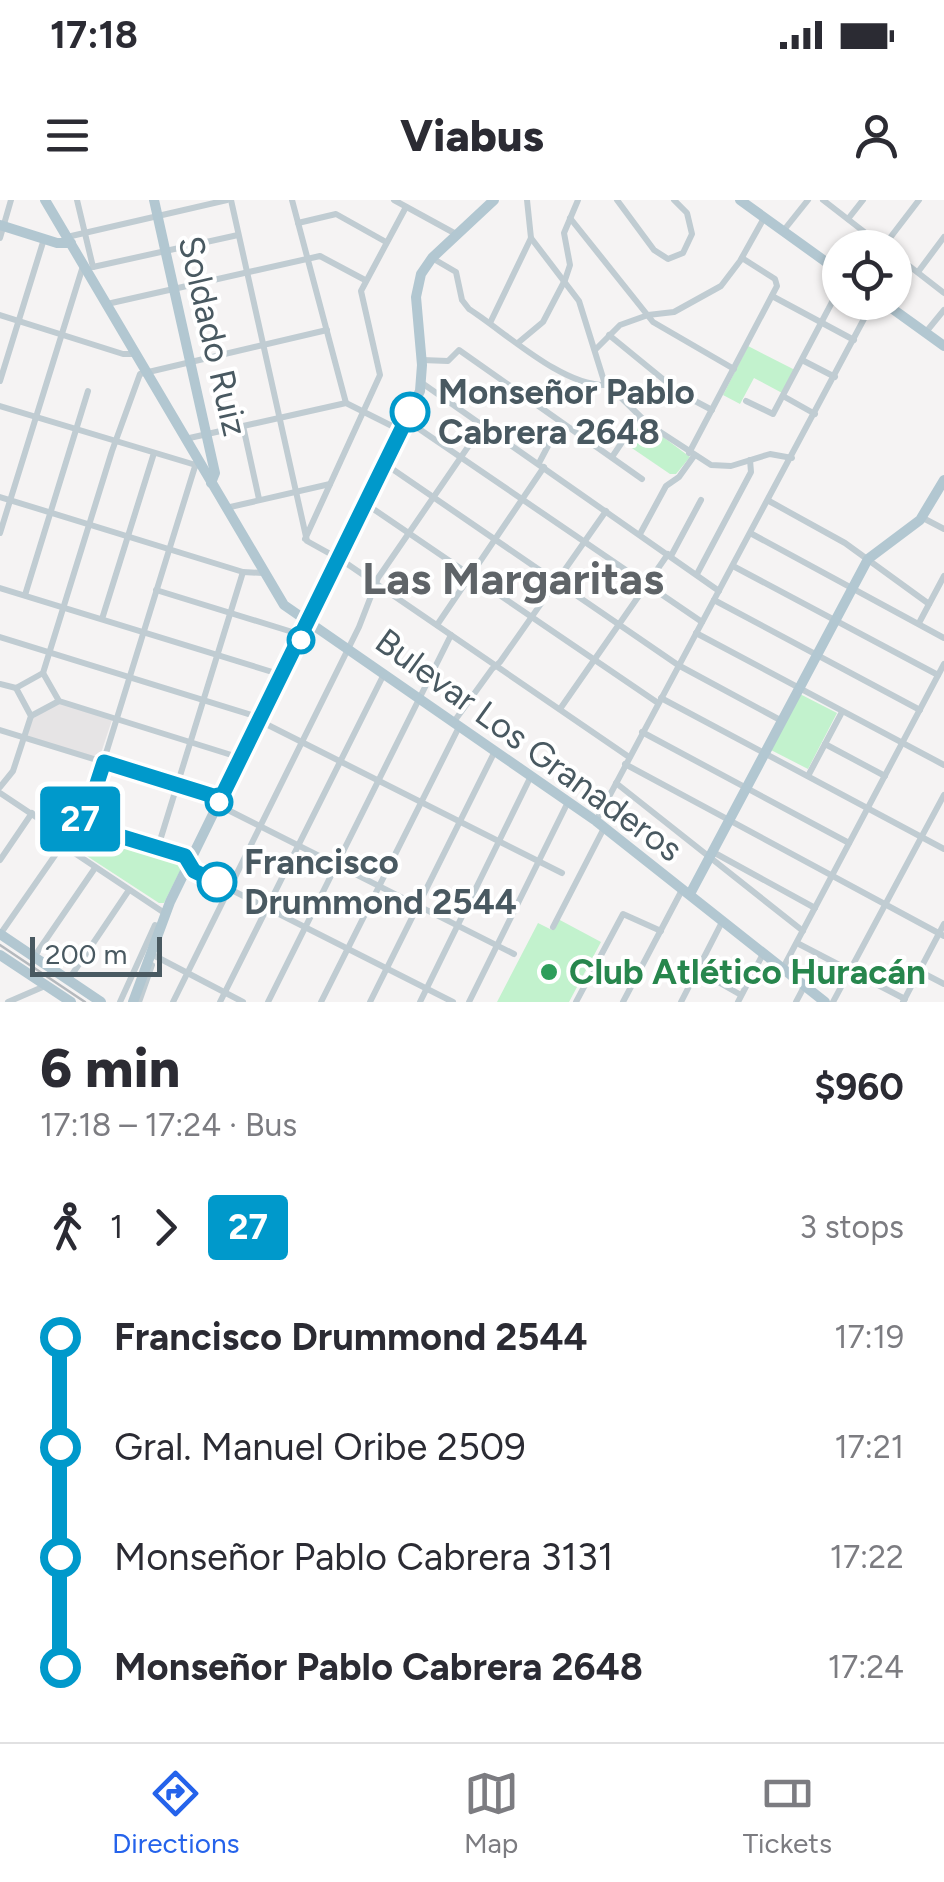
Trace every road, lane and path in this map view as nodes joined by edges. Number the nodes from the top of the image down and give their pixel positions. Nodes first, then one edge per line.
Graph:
1 (11, 200) edge
2 (45, 200) edge
3 (77, 200) edge
4 (154, 200) edge
5 (228, 200) edge
6 (292, 200) edge
7 (394, 200) edge
8 (494, 200) edge
9 (526, 200) edge
10 (578, 200) edge
11 (617, 200) edge
12 (674, 200) edge
13 (740, 200) edge
14 (808, 200) edge
15 (823, 200) edge
16 (863, 200) edge
17 (918, 200) edge
18 (406, 206) junction
19 (158, 215) junction
20 (570, 218) junction
21 (764, 218) junction
22 (848, 219) junction
23 (298, 223) junction
24 (1, 230) edge
25 (862, 230) edge
26 (896, 230) edge
27 (84, 231) junction
28 (783, 231) junction
29 (238, 235) junction
30 (457, 235) junction
31 (944, 237) edge
32 (531, 238) junction
33 (44, 239) junction
34 (69, 240) junction
35 (386, 242) junction
36 (166, 251) junction
37 (432, 258) junction
38 (742, 258) junction
39 (307, 259) junction
40 (822, 259) edge
41 (912, 268) edge
42 (89, 269) junction
43 (246, 272) junction
44 (918, 272) junction
45 (365, 280) junction
46 (565, 280) junction
47 (174, 288) junction
48 (944, 293) edge
49 (772, 296) junction
50 (107, 304) junction
51 (944, 310) edge
52 (0, 315) edge
53 (648, 315) junction
54 (18, 320) junction
55 (824, 320) edge
56 (864, 320) edge
57 (908, 320) edge
58 (490, 322) junction
59 (822, 323) junction
60 (327, 330) junction
61 (926, 333) junction
62 (62, 334) junction
63 (609, 334) junction
64 (854, 340) junction
65 (518, 342) junction
66 (262, 345) junction
67 (944, 346) edge
68 (595, 350) junction
69 (136, 354) junction
70 (190, 360) junction
71 (422, 360) junction
72 (802, 360) junction
73 (734, 369) junction
74 (145, 370) junction
75 (835, 377) junction
76 (0, 381) edge
77 (422, 382) junction
78 (606, 385) junction
79 (88, 390) dead end
80 (782, 396) junction
81 (746, 402) dead end
82 (346, 403) junction
83 (0, 406) edge
84 (712, 410) junction
85 (364, 412) junction
86 (816, 414) junction
87 (36, 417) junction
88 (640, 417) junction
89 (278, 418) junction
90 (560, 423) junction
91 (483, 424) junction
92 (403, 425) junction
93 (243, 426) junction
94 (76, 429) junction
95 (206, 434) junction
96 (185, 439) junction
97 (116, 442) junction
98 (154, 454) junction
99 (691, 455) junction
100 (461, 457) junction
101 (612, 457) junction
102 (792, 458) junction
103 (750, 460) junction
104 (198, 464) junction
105 (385, 464) junction
106 (541, 465) junction
107 (642, 478) dead end
108 (944, 480) edge
109 (210, 483) junction
110 (330, 484) junction
111 (295, 490) junction
112 (434, 496) junction
113 (0, 497) edge
114 (259, 499) junction
115 (522, 499) junction
116 (10, 500) junction
117 (701, 500) dead end
118 (769, 502) junction
119 (366, 504) junction
120 (225, 508) junction
121 (606, 511) junction
122 (50, 512) junction
123 (923, 518) junction
124 (89, 524) junction
125 (944, 529) edge
126 (0, 532) edge
127 (409, 532) junction
128 (640, 534) junction
129 (752, 534) junction
130 (128, 536) junction
131 (305, 538) junction
132 (495, 538) junction
133 (584, 542) junction
134 (169, 549) junction
135 (669, 555) junction
136 (339, 559) junction
137 (868, 559) junction
138 (733, 566) junction
139 (243, 572) junction
140 (262, 573) junction
141 (470, 574) junction
142 (697, 574) junction
143 (944, 576) edge
144 (557, 582) junction
145 (376, 583) junction
146 (646, 584) junction
147 (0, 588) edge
148 (853, 588) junction
149 (156, 590) junction
150 (719, 590) junction
151 (25, 595) junction
152 (714, 600) junction
153 (929, 604) junction
154 (64, 607) junction
155 (230, 612) junction
156 (533, 616) junction
157 (102, 619) junction
158 (836, 620) junction
159 (702, 622) junction
160 (309, 623) junction
161 (619, 624) junction
162 (918, 624) junction
163 (437, 625) junction
164 (143, 632) junction
165 (696, 633) junction
166 (303, 635) junction
167 (451, 635) junction
168 (0, 637) edge
169 (944, 638) edge
170 (348, 650) junction
171 (50, 652) junction
172 (218, 654) junction
173 (816, 655) junction
174 (595, 659) junction
175 (944, 664) edge
176 (496, 665) junction
177 (678, 665) junction
178 (44, 674) junction
179 (384, 674) junction
180 (938, 675) junction
181 (283, 676) junction
182 (130, 677) junction
183 (0, 684) edge
184 (16, 688) junction
185 (799, 688) junction
186 (419, 698) junction
187 (59, 700) junction
188 (204, 700) junction
189 (659, 701) junction
190 (560, 709) junction
191 (920, 710) junction
192 (842, 712) junction
193 (31, 716) junction
194 (117, 719) junction
195 (261, 720) junction
196 (782, 720) junction
197 (456, 724) junction
198 (0, 730) edge
199 (642, 732) junction
200 (25, 738) junction
201 (192, 742) junction
202 (302, 742) junction
203 (902, 743) junction
204 (825, 744) junction
205 (495, 751) junction
206 (765, 753) junction
207 (242, 758) junction
208 (627, 760) junction
209 (341, 761) junction
210 (104, 762) junction
211 (944, 765) edge
212 (530, 776) junction
213 (808, 776) junction
214 (885, 776) junction
215 (378, 780) junction
216 (616, 783) junction
217 (178, 784) junction
218 (747, 787) junction
219 (0, 790) edge
220 (944, 795) edge
221 (421, 802) junction
222 (568, 802) junction
223 (218, 804) junction
224 (867, 808) junction
225 (32, 813) junction
226 (80, 819) junction
227 (730, 820) junction
228 (460, 821) junction
229 (600, 824) junction
230 (260, 826) junction
231 (921, 837) junction
232 (64, 840) junction
233 (500, 840) junction
234 (850, 843) junction
235 (298, 846) junction
236 (158, 847) junction
237 (944, 849) edge
238 (712, 854) junction
239 (0, 860) edge
240 (539, 861) junction
241 (190, 862) junction
242 (336, 865) junction
243 (95, 868) junction
244 (562, 874) dead end
245 (832, 875) junction
246 (379, 886) junction
247 (230, 889) junction
248 (129, 890) junction
249 (686, 891) junction
250 (885, 904) junction
251 (418, 906) junction
252 (267, 908) junction
253 (815, 908) junction
254 (166, 909) junction
255 (723, 921) junction
256 (944, 924) edge
257 (458, 926) junction
258 (305, 927) junction
259 (553, 927) dead end
260 (157, 930) junction
261 (660, 931) junction
262 (802, 931) junction
263 (0, 934) edge
264 (942, 934) edge
265 (797, 943) junction
266 (497, 945) junction
267 (348, 948) junction
268 (764, 953) junction
269 (514, 954) dead end
270 (0, 955) edge
271 (155, 956) junction
272 (34, 957) junction
273 (387, 968) junction
274 (783, 968) junction
275 (697, 970) junction
276 (850, 970) junction
277 (920, 971) junction
278 (188, 974) junction
279 (68, 980) junction
280 (944, 984) edge
281 (46, 985) junction
282 (805, 985) junction
283 (426, 988) junction
284 (225, 993) junction
285 (740, 998) edge
286 (904, 1001) edge
287 (8, 1002) edge
288 (71, 1002) edge
289 (100, 1002) edge
290 (129, 1002) edge
291 (173, 1002) edge
292 (220, 1002) edge
293 (243, 1002) edge
294 (268, 1002) edge
295 (321, 1002) edge
296 (370, 1002) edge
297 (420, 1002) edge
298 (454, 1002) edge
299 (469, 1002) edge
300 (576, 1002) edge
301 (623, 1002) edge
302 (681, 1002) edge
303 (796, 1002) edge
304 (826, 1002) edge
305 (834, 1002) edge

1 - 24 street
2 - 34 main road, Bulevar Los Granaderos
3 - 27 street
4 - 19 main road, Soldado Ruiz
5 - 19 street
5 - 29 street
6 - 23 street
7 - 18 street
8 - 30 main road
9 - 32 street
10 - 20 street
11 - 12 street
13 - 21 main road
14 - 28 street
15 - 22 street
16 - 22 street
17 - 26 street
18 - 30 street
18 - 35 street
19 - 27 street
19 - 36 main road, Soldado Ruiz
20 - 46 street
20 - 53 street
21 - 28 main road
21 - 38 street
22 - 25 street
23 - 35 street
23 - 39 street
24 - 33 main road
27 - 34 street
27 - 42 street
28 - 40 main road
29 - 36 street
29 - 43 street
30 - 37 main road
31 - 44 street
32 - 46 street
32 - 58 street
33 - 34 main road
33 - 54 street
34 - 42 main road, Bulevar Los Granaderos
35 - 45 street
36 - 42 street
36 - 47 main road, Soldado Ruiz
37 - 58 street
37 - 71 main road
38 - 49 street
38 - 53 street
39 - 43 street
39 - 45 street
39 - 60 street
41 - 44 street
42 - 50 main road, Bulevar Los Granaderos
42 - 62 street
43 - 47 street
43 - 66 street
44 - 48 street
45 - 85 street
46 - 65 street
46 - 68 street
47 - 50 street
47 - 70 main road, Soldado Ruiz
49 - 59 street
49 - 73 street
50 - 69 main road, Bulevar Los Granaderos
51 - 61 street
52 - 54 street
53 - 63 street
53 - 73 street
54 - 62 street
54 - 76 street
55 - 59 street
56 - 64 street
57 - 61 main road
58 - 65 street
59 - 64 street
59 - 72 street
60 - 66 street
60 - 82 street
61 - 67 main road
62 - 69 street
62 - 87 street
63 - 68 street
63 - 84 street
64 - 75 street
65 - 78 street
66 - 70 street
66 - 89 street
68 - 78 street
69 - 74 main road, Bulevar Los Granaderos
70 - 74 street
70 - 95 main road, Soldado Ruiz
71 - 77 main road
71 - 90 street
72 - 75 street
72 - 80 street
73 - 84 street
74 - 96 main road, Bulevar Los Granaderos
74 - 97 street
75 - 86 street
77 - 91 street
77 - 92 main road
78 - 88 street
79 - 94 street
80 - 81 street
80 - 86 street
82 - 85 street
82 - 89 street
83 - 87 street
84 - 99 street
85 - 92 street
85 - 110 street
86 - 102 street
87 - 94 street
87 - 116 street
88 - 99 street
88 - 101 street
89 - 93 street
89 - 111 street
90 - 101 street
90 - 106 street
91 - 100 street
91 - 106 street
92 - 100 street
92 - 105 main road
93 - 95 street
93 - 114 street
94 - 97 street
94 - 122 street
95 - 96 street
95 - 109 main road, Soldado Ruiz
96 - 104 main road, Bulevar Los Granaderos
97 - 98 street
97 - 124 street
98 - 104 street
98 - 130 street
99 - 103 street
99 - 128 street
100 - 112 street
100 - 115 street
101 - 107 street
102 - 103 street
102 - 118 street
103 - 142 street
104 - 109 main road, Bulevar Los Granaderos
104 - 134 street
105 - 112 street
105 - 119 main road
106 - 115 street
106 - 121 street
108 - 123 main road
109 - 120 main road, Bulevar Los Granaderos
110 - 111 street
110 - 131 street
111 - 114 street
111 - 131 street
112 - 127 street
112 - 132 street
113 - 116 street
114 - 120 street
115 - 132 street
115 - 133 street
116 - 122 street
116 - 126 street
117 - 135 street
118 - 129 street
118 - 137 street
119 - 127 street
119 - 136 main road
120 - 140 main road, Bulevar Los Granaderos
121 - 128 street
121 - 133 street
122 - 124 street
122 - 151 street
123 - 125 street
123 - 137 main road
124 - 130 street
124 - 154 street
127 - 141 street
127 - 145 street
128 - 135 street
129 - 138 street
129 - 148 street
130 - 134 street
130 - 157 street
131 - 136 street
132 - 141 street
132 - 144 street
133 - 144 street
133 - 146 street
134 - 139 street
134 - 149 street
135 - 142 street
135 - 146 street
136 - 145 street
136 - 160 main road
137 - 148 main road
137 - 153 street
138 - 150 street
138 - 158 street
139 - 140 street
139 - 155 street
140 - 160 main road, Bulevar Los Granaderos
141 - 156 street
141 - 163 street
142 - 150 street
143 - 153 street
144 - 156 street
144 - 161 street
145 - 163 street
145 - 170 street
146 - 159 street
146 - 161 street
147 - 151 street
148 - 158 main road
148 - 162 street
149 - 155 street
149 - 164 street
150 - 152 street
151 - 154 street
152 - 159 street
152 - 173 street
153 - 162 street
154 - 157 street
154 - 171 street
155 - 166 street
155 - 172 street
156 - 174 street
156 - 176 street
157 - 164 street
158 - 173 main road
158 - 180 street
159 - 165 street
160 - 166 main road
160 - 170 main road, Bulevar Los Granaderos
161 - 174 street
161 - 177 street
162 - 169 street
163 - 167 street
164 - 172 street
164 - 182 street
165 - 177 street
165 - 185 street
166 - 181 main road
167 - 176 street
167 - 186 street
168 - 171 street
170 - 179 main road, Bulevar Los Granaderos
170 - 202 street
171 - 178 street
171 - 182 street
172 - 181 street
172 - 188 street
173 - 185 main road
173 - 191 street
174 - 189 street
174 - 190 street
175 - 180 street
176 - 190 street
176 - 197 street
177 - 189 street
177 - 196 street
178 - 184 street
178 - 187 street
179 - 186 main road, Bulevar Los Granaderos
179 - 209 street
180 - 191 street
181 - 195 main road
182 - 188 street
182 - 194 street
183 - 184 street
184 - 193 street
185 - 192 street
185 - 196 main road
186 - 197 main road, Bulevar Los Granaderos
186 - 215 street
187 - 193 street
187 - 194 street
188 - 195 street
188 - 201 street
189 - 199 street
189 - 206 street
190 - 208 street
191 - 203 street
192 - 203 street
192 - 204 street
193 - 200 street
194 - 201 street
194 - 210 street
195 - 202 street
195 - 207 main road
196 - 206 main road
197 - 205 main road, Bulevar Los Granaderos
197 - 221 street
198 - 200 street
199 - 208 street
199 - 218 street
200 - 210 street
200 - 219 street
201 - 207 street
201 - 217 street
202 - 209 street
202 - 230 street
203 - 211 street
203 - 214 street
204 - 213 street
204 - 214 street
205 - 212 main road, Bulevar Los Granaderos
205 - 228 street
206 - 213 street
206 - 218 main road
207 - 223 main road
208 - 216 street
208 - 227 street
209 - 215 street
209 - 235 street
210 - 217 street
210 - 226 street
212 - 222 main road, Bulevar Los Granaderos
212 - 233 street
213 - 224 street
214 - 224 street
215 - 221 street
215 - 242 street
216 - 229 street
216 - 238 street
217 - 223 street
217 - 236 street
218 - 227 main road
218 - 234 street
219 - 225 street
220 - 231 street
221 - 228 street
221 - 246 street
222 - 229 main road, Bulevar Los Granaderos
222 - 240 street
223 - 230 street
223 - 241 main road
224 - 231 street
224 - 234 street
225 - 232 street
225 - 239 street
226 - 232 street
226 - 236 street
227 - 238 main road
227 - 245 street
228 - 233 street
228 - 251 street
229 - 249 main road, Bulevar Los Granaderos
229 - 259 street
230 - 235 street
230 - 247 street
231 - 237 street
231 - 250 street
232 - 243 street
232 - 263 street
233 - 240 street
233 - 257 street
234 - 245 street
235 - 242 street
235 - 252 street
236 - 241 street
238 - 249 main road
238 - 253 street
238 - 262 street
240 - 244 street
240 - 266 street
241 - 247 street
241 - 254 main road
242 - 246 street
242 - 258 street
243 - 248 street
243 - 272 street
245 - 250 street
245 - 253 street
246 - 251 street
246 - 267 street
247 - 252 street
247 - 278 street
248 - 254 street
248 - 279 street
249 - 255 main road, Bulevar Los Granaderos
249 - 261 street
250 - 264 street
250 - 276 street
251 - 257 street
251 - 273 street
252 - 258 street
252 - 284 street
253 - 262 street
254 - 260 main road
255 - 268 main road, Bulevar Los Granaderos
255 - 275 street
256 - 264 street
257 - 266 street
257 - 283 street
258 - 267 street
258 - 294 street
260 - 271 street
260 - 290 main road
261 - 300 street
261 - 301 street
262 - 265 street
263 - 272 main road
264 - 277 street
265 - 274 street
265 - 276 street
266 - 269 street
266 - 299 street
267 - 273 street
267 - 295 street
268 - 274 main road, Bulevar Los Granaderos
268 - 285 street
270 - 281 main road
271 - 278 street
271 - 290 street
272 - 279 main road
273 - 283 street
273 - 296 street
274 - 282 main road, Bulevar Los Granaderos
275 - 285 street
275 - 302 street
276 - 286 street
276 - 305 street
277 - 280 street
277 - 286 street
278 - 284 street
278 - 291 street
279 - 289 main road
281 - 287 street
281 - 288 main road
282 - 303 street
282 - 304 main road, Bulevar Los Granaderos
283 - 297 street
283 - 298 street
284 - 292 street
284 - 293 street

